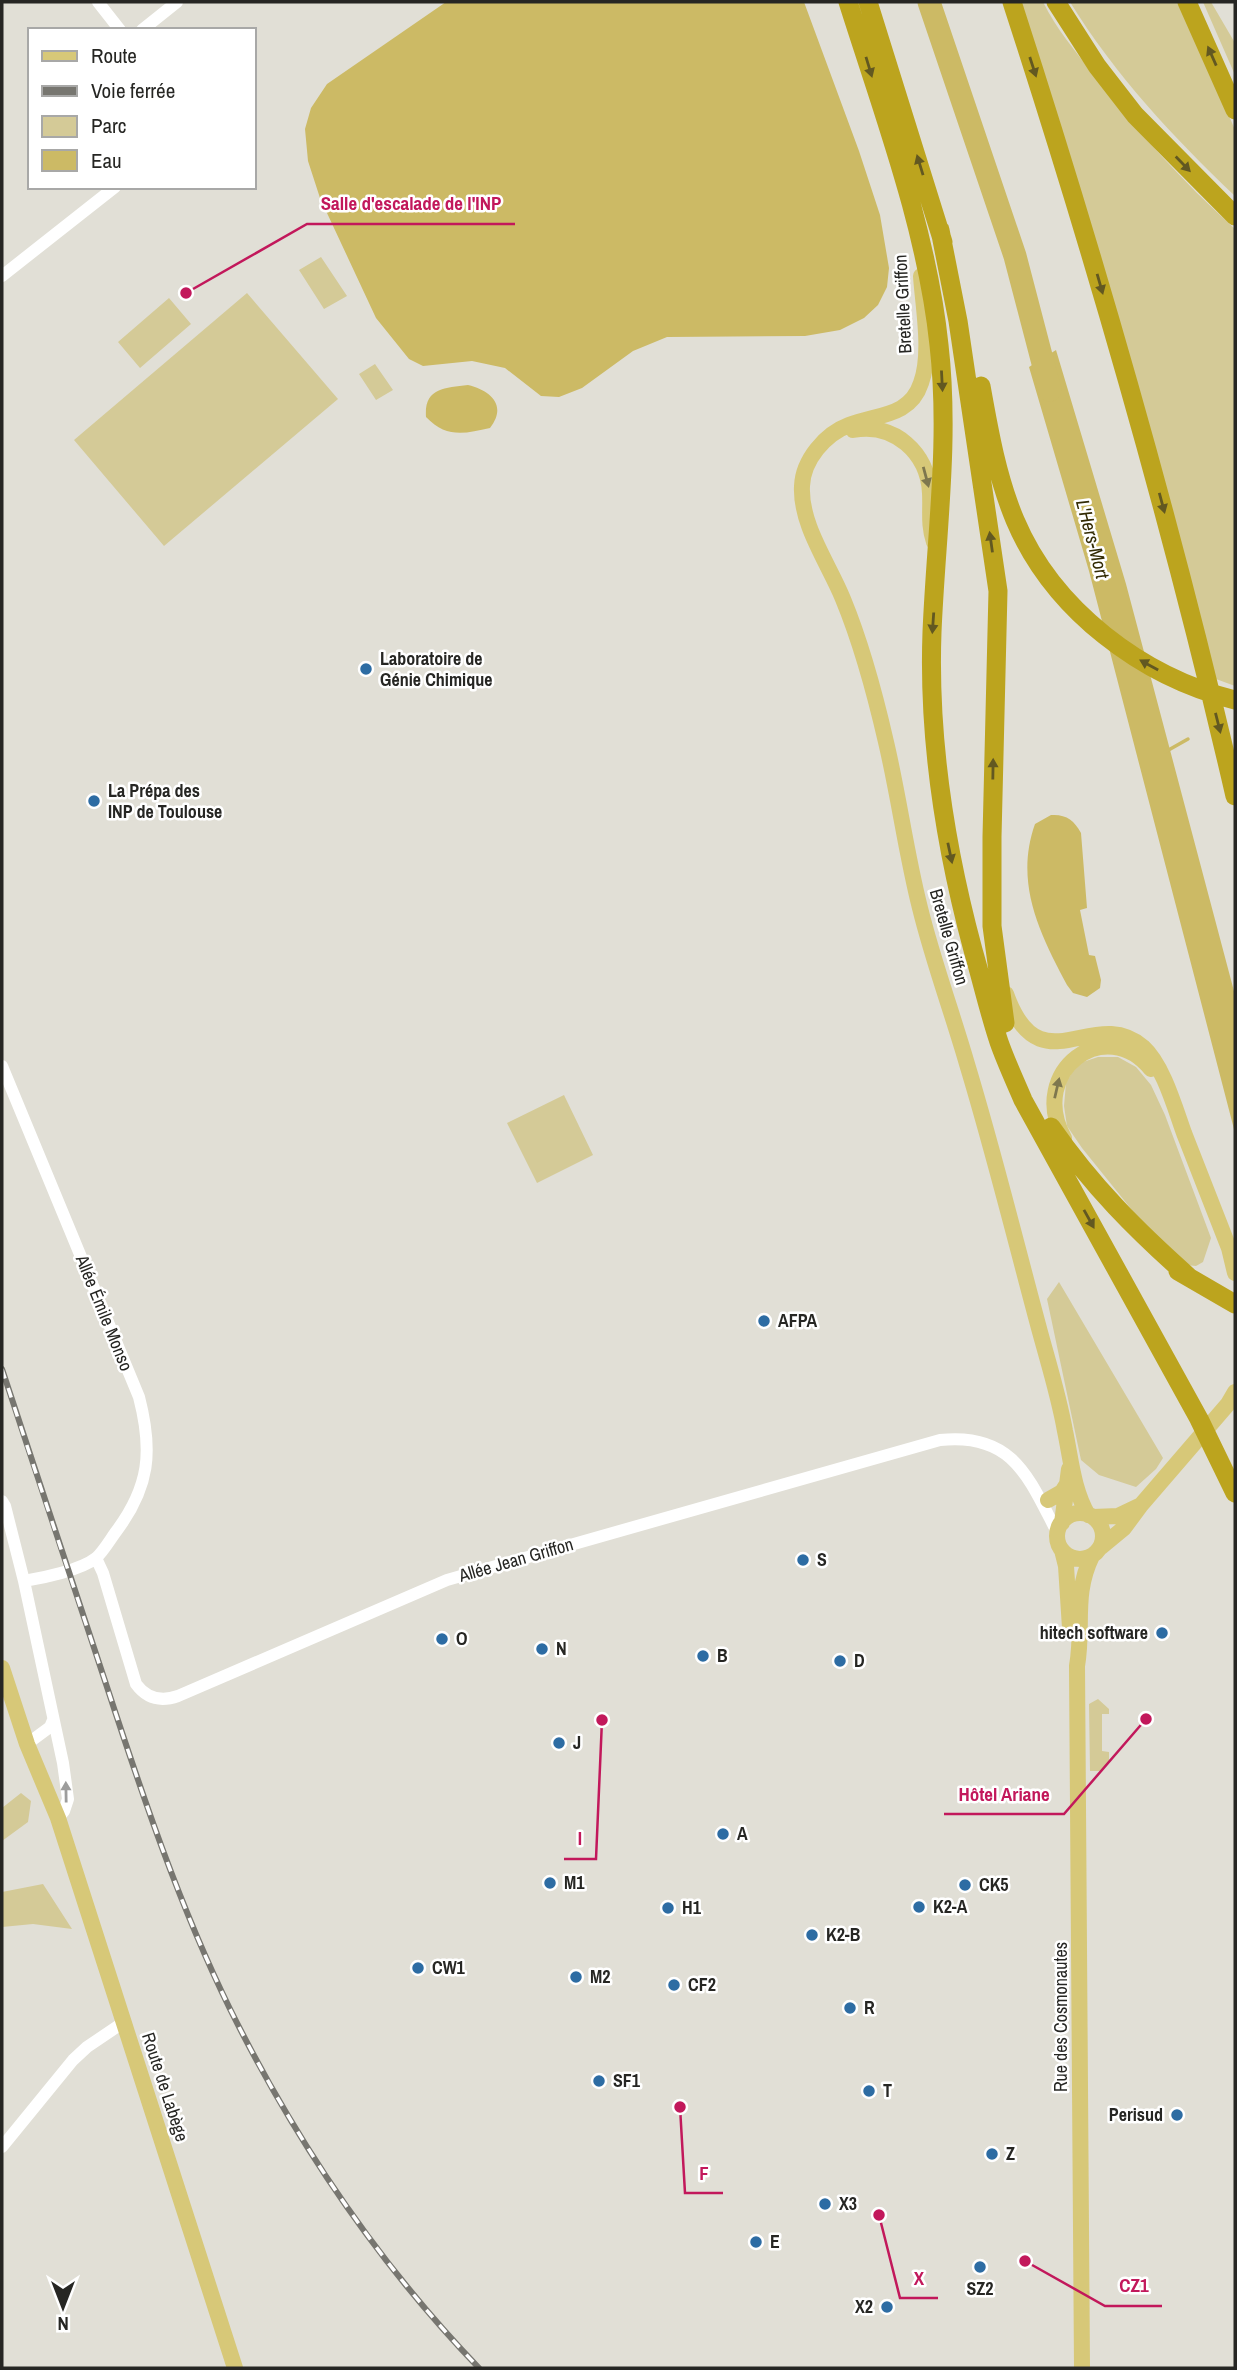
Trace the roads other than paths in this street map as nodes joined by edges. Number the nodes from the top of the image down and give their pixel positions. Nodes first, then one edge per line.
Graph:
1 (98, 2) edge
2 (177, 2) edge
3 (848, 2) edge
4 (868, 2) edge
5 (1012, 2) edge
6 (1056, 2) edge
7 (1187, 2) edge
8 (118, 28) edge
9 (144, 28) edge
10 (1235, 110) edge
11 (111, 189) edge
12 (1235, 216) edge
13 (940, 230) junction
14 (919, 242) junction
15 (2, 276) edge
16 (834, 434) junction
17 (938, 555) junction
18 (1235, 699) edge
19 (1235, 796) edge
20 (999, 975) junction
21 (2, 1066) edge
22 (1171, 1097) junction
23 (1044, 1138) junction
24 (1084, 1173) junction
25 (1235, 1273) edge
26 (1189, 1278) junction
27 (1235, 1304) edge
28 (1235, 1392) edge
29 (1069, 1463) junction
30 (1066, 1484) junction
31 (1235, 1493) edge
32 (1044, 1498) junction
33 (2, 1501) edge
34 (1141, 1505) junction
35 (1073, 1519) junction
36 (1062, 1550) junction
37 (1096, 1552) junction
38 (96, 1558) junction
39 (24, 1581) junction
40 (1077, 1666) junction
41 (2, 1668) edge
42 (53, 1720) junction
43 (27, 1744) junction
44 (58, 1818) junction
45 (124, 2022) junction
46 (2, 2147) edge
47 (235, 2368) edge
48 (1082, 2368) edge

1 - 8 street
2 - 9 street
3 -> 14 highway
13 -> 4 highway
5 -> 19 highway
6 -> 12 highway
10 -> 7 highway
11 - 15 street
18 -> 13 highway
20 -> 13 highway
14 - 16 main road, Bretelle Griffon
14 -> 17 highway
16 -> 17 main road
16 - 29 main road, Bretelle Griffon
17 -> 23 highway
20 - 22 main road
20 - 24 highway
21 - 38 street, Allée Émile Monso
24 -> 22 main road
22 - 25 main road
23 - 26 highway
23 -> 31 highway
24 - 26 highway
26 - 27 highway
28 - 34 main road
29 - 30 main road, Bretelle Griffon
29 - 35 main road, Bretelle Griffon
30 - 32 main road
30 - 35 main road, Bretelle Griffon
32 - 35 street, Allée Jean Griffon
32 - 35 street, Allée Jean Griffon
32 - 38 street, Allée Jean Griffon
33 - 39 street
34 - 35 main road
34 - 37 main road
35 - 36 main road
35 - 37 main road
36 - 37 main road
36 - 40 main road, Rue des Cosmonautes
37 - 40 main road, Rue des Cosmonautes
38 - 39 street
39 - 42 street
40 - 48 main road, Rue des Cosmonautes
41 - 43 main road, Route de Labège
42 - 43 street
44 -> 42 street
43 - 44 main road, Route de Labège
44 - 45 main road, Route de Labège
45 - 46 street
45 - 47 main road, Route de Labège

